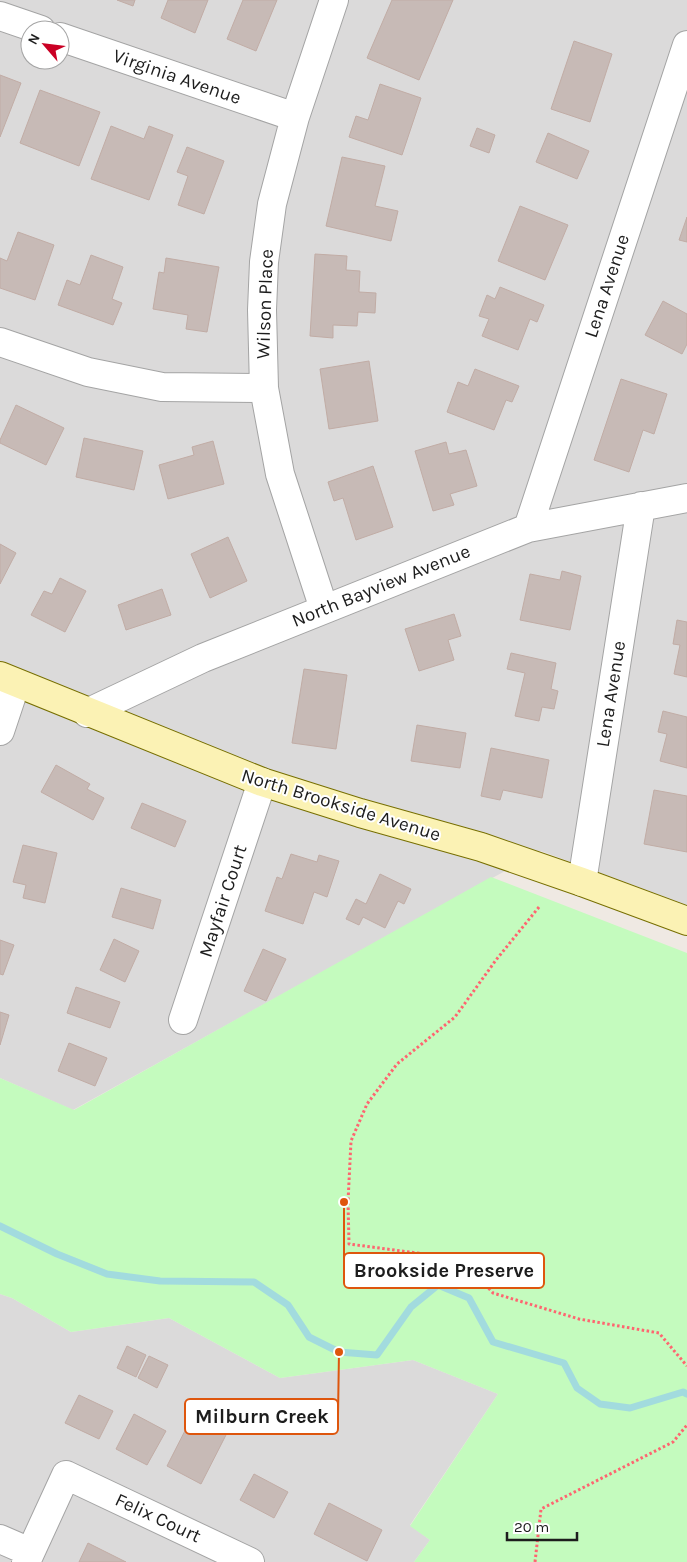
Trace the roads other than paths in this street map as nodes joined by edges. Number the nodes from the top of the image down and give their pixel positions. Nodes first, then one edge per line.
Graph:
1 (334, 0) edge
2 (0, 16) edge
3 (20, 23) edge
4 (70, 40) edge
5 (687, 45) edge
6 (295, 117) junction
7 (0, 342) edge
8 (264, 388) junction
9 (687, 498) edge
10 (641, 506) junction
11 (528, 528) junction
12 (324, 609) junction
13 (8, 679) edge
14 (87, 713) junction
15 (0, 731) edge
16 (262, 782) junction
17 (582, 882) junction
18 (687, 921) edge
19 (184, 1020) dead end
20 (0, 1539) edge
21 (28, 1557) edge
22 (250, 1562) edge

1 - 6 street, Wilson Place
2 - 3 street
4 - 6 street, Virginia Avenue
5 - 11 street, Lena Avenue
6 - 8 street, Wilson Place
7 - 8 street
8 - 12 street, Wilson Place
9 - 10 street, North Bayview Avenue
10 - 11 street, North Bayview Avenue
10 - 17 street, Lena Avenue
11 - 12 street, North Bayview Avenue
12 - 14 street, North Bayview Avenue
13 - 14 main road, North Brookside Avenue
13 - 15 street
14 - 16 main road, North Brookside Avenue
16 - 17 main road, North Brookside Avenue
16 - 19 street, Mayfair Court
17 - 18 main road, North Brookside Avenue
20 - 21 street
21 - 22 street, Felix Court

